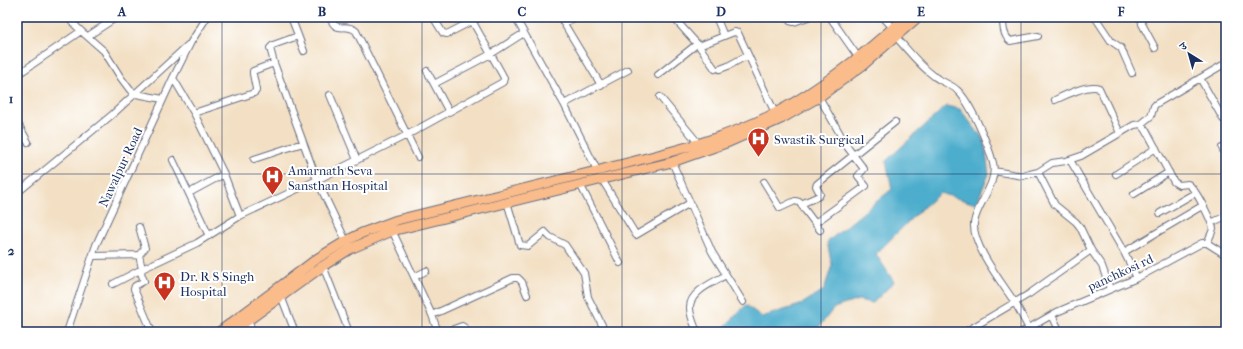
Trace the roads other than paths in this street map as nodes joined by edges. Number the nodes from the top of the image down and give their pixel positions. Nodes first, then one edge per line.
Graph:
1 (67, 17) edge
2 (207, 17) edge
3 (291, 17) edge
4 (330, 17) edge
5 (433, 17) edge
6 (480, 17) edge
7 (515, 17) edge
8 (560, 17) edge
9 (576, 17) edge
10 (673, 17) edge
11 (716, 17) edge
12 (787, 17) edge
13 (808, 17) edge
14 (830, 17) edge
15 (883, 17) edge
16 (905, 17) edge
17 (918, 17) edge
18 (1002, 17) edge
19 (1095, 17) edge
20 (1141, 17) edge
21 (114, 19) dead end
22 (471, 19) edge
23 (564, 23) junction
24 (81, 31) junction
25 (895, 32) junction
26 (524, 33) junction
27 (88, 36) junction
28 (298, 36) junction
29 (724, 36) junction
30 (1038, 36) dead end
31 (191, 42) junction
32 (698, 45) junction
33 (1155, 48) dead end
34 (304, 52) dead end
35 (491, 54) junction
36 (748, 55) junction
37 (858, 57) junction
38 (274, 63) junction
39 (1226, 63) edge
40 (628, 70) dead end
41 (427, 71) dead end
42 (1132, 73) dead end
43 (17, 75) edge
44 (658, 75) dead end
45 (173, 78) junction
46 (1200, 78) junction
47 (434, 84) junction
48 (601, 85) junction
49 (136, 94) junction
50 (330, 95) dead end
51 (660, 97) dead end
52 (819, 97) junction
53 (163, 99) junction
54 (1055, 100) dead end
55 (564, 104) junction
56 (449, 112) junction
57 (194, 113) junction
58 (775, 113) junction
59 (1223, 118) dead end
60 (17, 122) edge
61 (895, 122) dead end
62 (1141, 124) junction
63 (1120, 133) junction
64 (407, 135) junction
65 (28, 142) dead end
66 (303, 144) junction
67 (699, 144) junction
68 (1156, 148) junction
69 (1222, 148) dead end
70 (853, 155) junction
71 (418, 157) dead end
72 (1226, 157) edge
73 (254, 159) dead end
74 (173, 160) dead end
75 (357, 160) junction
76 (1070, 160) junction
77 (672, 162) junction
78 (994, 170) junction
79 (1038, 172) junction
80 (1169, 172) junction
81 (224, 174) junction
82 (599, 174) junction
83 (1116, 174) dead end
84 (317, 180) junction
85 (764, 182) dead end
86 (580, 184) junction
87 (189, 193) junction
88 (1195, 193) junction
89 (17, 194) edge
90 (1134, 194) dead end
91 (507, 202) junction
92 (690, 203) junction
93 (801, 204) junction
94 (1202, 206) junction
95 (1160, 213) dead end
96 (240, 216) junction
97 (1226, 216) edge
98 (815, 223) junction
99 (1211, 223) junction
100 (139, 227) dead end
101 (390, 227) junction
102 (820, 230) dead end
103 (209, 236) junction
104 (346, 241) junction
105 (1206, 243) junction
106 (1091, 250) junction
107 (1124, 252) junction
108 (139, 255) junction
109 (1226, 255) edge
110 (93, 256) junction
111 (620, 263) dead end
112 (323, 266) junction
113 (142, 269) junction
114 (426, 271) dead end
115 (726, 275) junction
116 (414, 277) junction
117 (1137, 278) junction
118 (113, 284) dead end
119 (1110, 289) junction
120 (527, 295) dead end
121 (281, 296) junction
122 (743, 302) dead end
123 (1015, 302) junction
124 (432, 315) junction
125 (1052, 315) junction
126 (248, 321) junction
127 (602, 325) dead end
128 (1030, 330) edge
129 (67, 332) edge
130 (152, 332) edge
131 (219, 332) edge
132 (232, 332) edge
133 (253, 332) edge
134 (295, 332) edge
135 (349, 332) edge
136 (438, 332) edge
137 (445, 332) edge
138 (467, 332) edge
139 (697, 332) edge
140 (965, 332) edge
141 (1022, 332) edge
142 (1060, 332) edge
143 (1128, 332) edge
144 (1137, 332) edge

1 - 24 street
2 - 31 street, Nawalpur Road
3 - 28 street
4 - 64 street
5 - 22 street
6 - 22 street
7 - 26 street
8 - 23 street
9 - 23 street
10 - 32 street
11 - 29 street
12 - 13 street
14 - 37 street
15 - 25 street
16 - 25 highway
17 - 25 highway
18 - 30 street
19 - 42 street
20 - 33 street
21 - 27 street
22 - 35 street
23 - 48 street
24 - 27 street
24 - 43 street
25 - 37 highway
25 - 52 highway
25 - 78 street
26 - 35 street
26 - 55 street
27 - 49 street
28 - 34 street
28 - 38 street
29 - 32 street
29 - 36 street
31 - 45 street, Nawalpur Road
31 - 49 street
32 - 36 street
32 - 44 street
35 - 47 street
35 - 56 street
36 - 58 street
37 - 58 highway
38 - 57 street
38 - 66 street
39 - 46 street
40 - 48 street
41 - 47 street
45 - 53 street, Nawalpur Road
45 - 57 street
46 - 59 street
46 - 62 street
47 - 56 street
48 - 55 street
49 - 53 street
49 - 89 street
50 - 75 street
51 - 67 street
52 - 70 street
52 - 77 highway
53 - 110 street, Nawalpur Road
54 - 63 street
55 - 82 street
56 - 64 street
57 - 81 street
58 - 67 highway
60 - 65 street
61 - 70 street
62 - 63 street
62 - 68 street
63 - 76 street
64 - 71 street
64 - 75 street
66 - 73 street
66 - 84 street
67 - 82 highway
68 - 80 street
68 - 83 street
69 - 72 street
70 - 93 street
70 - 98 street
74 - 87 street
75 - 84 street
76 - 79 street
76 - 107 street
77 - 82 highway
77 - 92 street
78 - 79 street
78 - 123 street
79 - 106 street
80 - 88 street
80 - 90 street
81 - 87 street
81 - 96 street
82 - 86 highway
82 - 92 street
82 - 101 highway
84 - 96 street
84 - 104 street
85 - 93 street
86 - 91 highway
86 - 111 street
87 - 103 street
88 - 94 street
88 - 95 street
91 - 101 highway
91 - 127 street
92 - 115 street
93 - 98 street
94 - 99 street
94 - 107 street
96 - 103 street
97 - 99 street
98 - 102 street
99 - 105 street
100 - 108 street
101 - 104 highway
101 - 112 highway
101 - 116 street
103 - 113 street
104 - 131 highway
105 - 109 street
105 - 117 street, panchkosi rd
106 - 119 street
106 - 123 street
107 - 117 street
108 - 110 street
108 - 113 street
110 - 129 street, Nawalpur Road
112 - 121 highway
112 - 135 street
113 - 118 street
113 - 130 street
114 - 116 street
115 - 122 street
115 - 139 street
116 - 124 street
117 - 119 street, panchkosi rd
119 - 125 street, panchkosi rd
120 - 124 street
121 - 126 highway
121 - 134 street
123 - 128 street
123 - 140 street
124 - 136 street
125 - 128 street, panchkosi rd
125 - 142 street
126 - 132 highway
126 - 133 street
128 - 141 street, panchkosi rd
137 - 138 street
143 - 144 street

